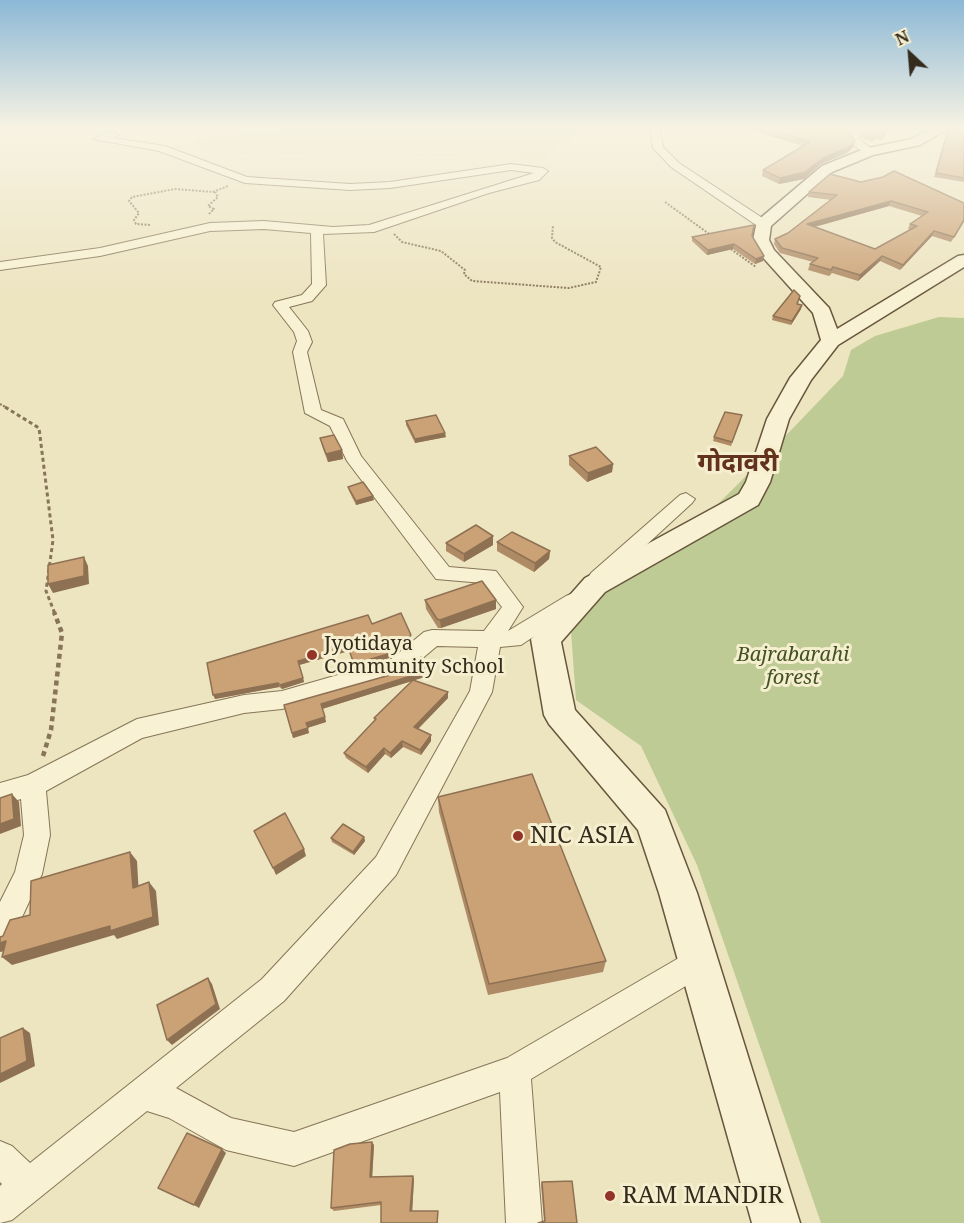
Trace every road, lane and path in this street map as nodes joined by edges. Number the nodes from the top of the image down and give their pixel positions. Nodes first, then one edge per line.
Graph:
1 (233, 184) edge
2 (306, 184) edge
3 (396, 184) edge
4 (512, 184) edge
5 (701, 184) edge
6 (809, 184) edge
7 (665, 202) dead end
8 (763, 224) junction
9 (553, 225) dead end
10 (370, 229) junction
11 (317, 230) junction
12 (186, 232) junction
13 (714, 237) edge
14 (723, 244) edge
15 (964, 260) edge
16 (0, 267) edge
17 (790, 278) junction
18 (831, 341) junction
19 (0, 404) edge
20 (686, 499) dead end
21 (490, 639) junction
22 (33, 785) junction
23 (0, 794) edge
24 (0, 933) edge
25 (699, 962) junction
26 (515, 1071) junction
27 (143, 1094) junction
28 (0, 1158) edge
29 (27, 1184) junction
30 (0, 1208) edge
31 (525, 1223) edge
32 (776, 1223) edge

1 - 12 path
2 - 3 street
4 - 10 street
5 - 8 street
6 - 8 street
7 - 13 path
8 - 17 street
9 - 10 path
10 - 11 street
11 - 12 street
11 - 21 street
12 - 16 street
14 - 17 path
15 - 18 street
17 - 18 street
18 - 25 street
19 - 22 path
20 - 21 street
21 - 22 street
21 - 27 street
22 - 23 street
22 - 24 street
25 - 26 street
25 - 32 street
26 - 27 street
26 - 31 street
27 - 29 street
28 - 29 street
29 - 30 street

